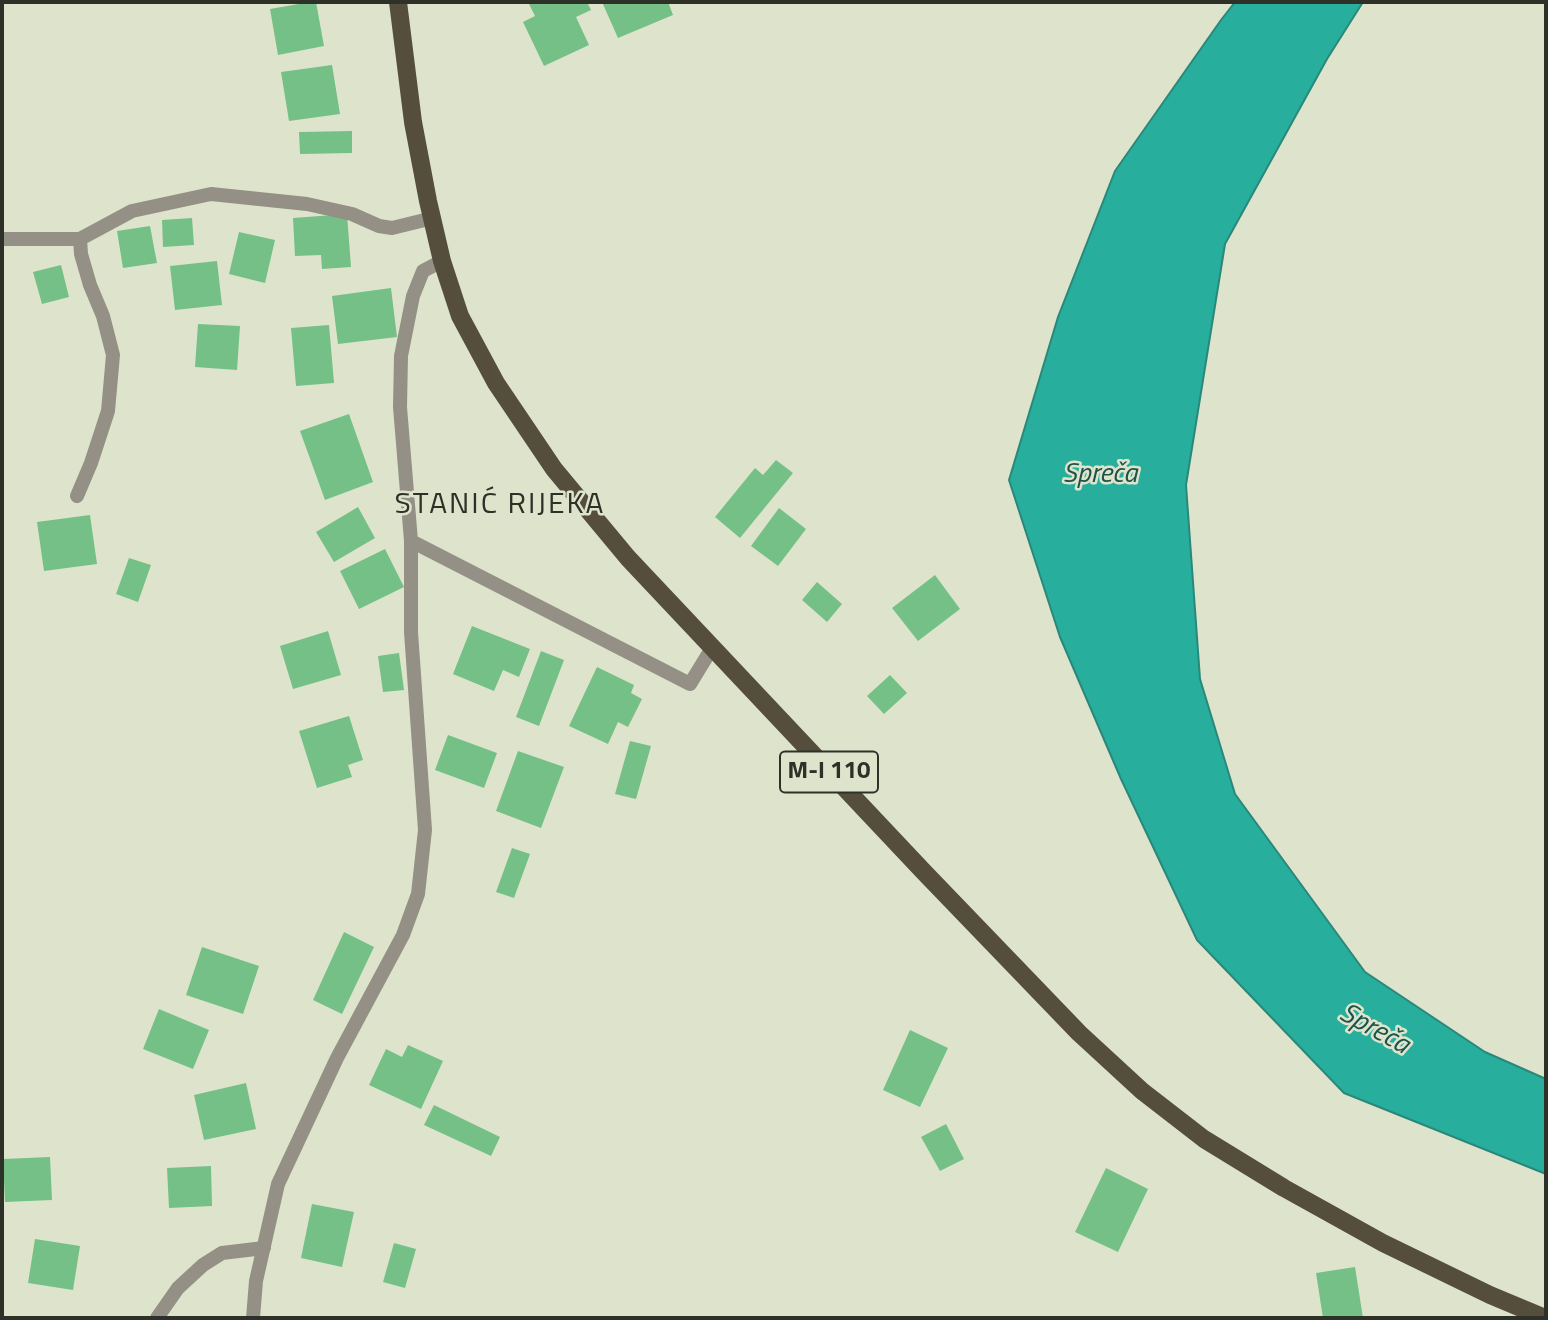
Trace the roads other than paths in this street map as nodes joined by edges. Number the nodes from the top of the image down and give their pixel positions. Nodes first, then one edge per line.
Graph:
1 (398, 2) edge
2 (433, 218) junction
3 (2, 239) edge
4 (80, 239) junction
5 (442, 261) junction
6 (77, 496) dead end
7 (411, 541) junction
8 (712, 648) junction
9 (264, 1248) junction
10 (158, 1318) edge
11 (253, 1318) edge
12 (1545, 1318) edge

1 - 2 main road, M-I 110
2 - 4 street
2 - 5 main road, M-I 110
3 - 4 street
4 - 6 street
5 - 7 street
5 - 8 main road, M-I 110
7 - 8 street
7 - 9 street
8 - 12 main road, M-I 110
9 - 10 street
9 - 11 street

